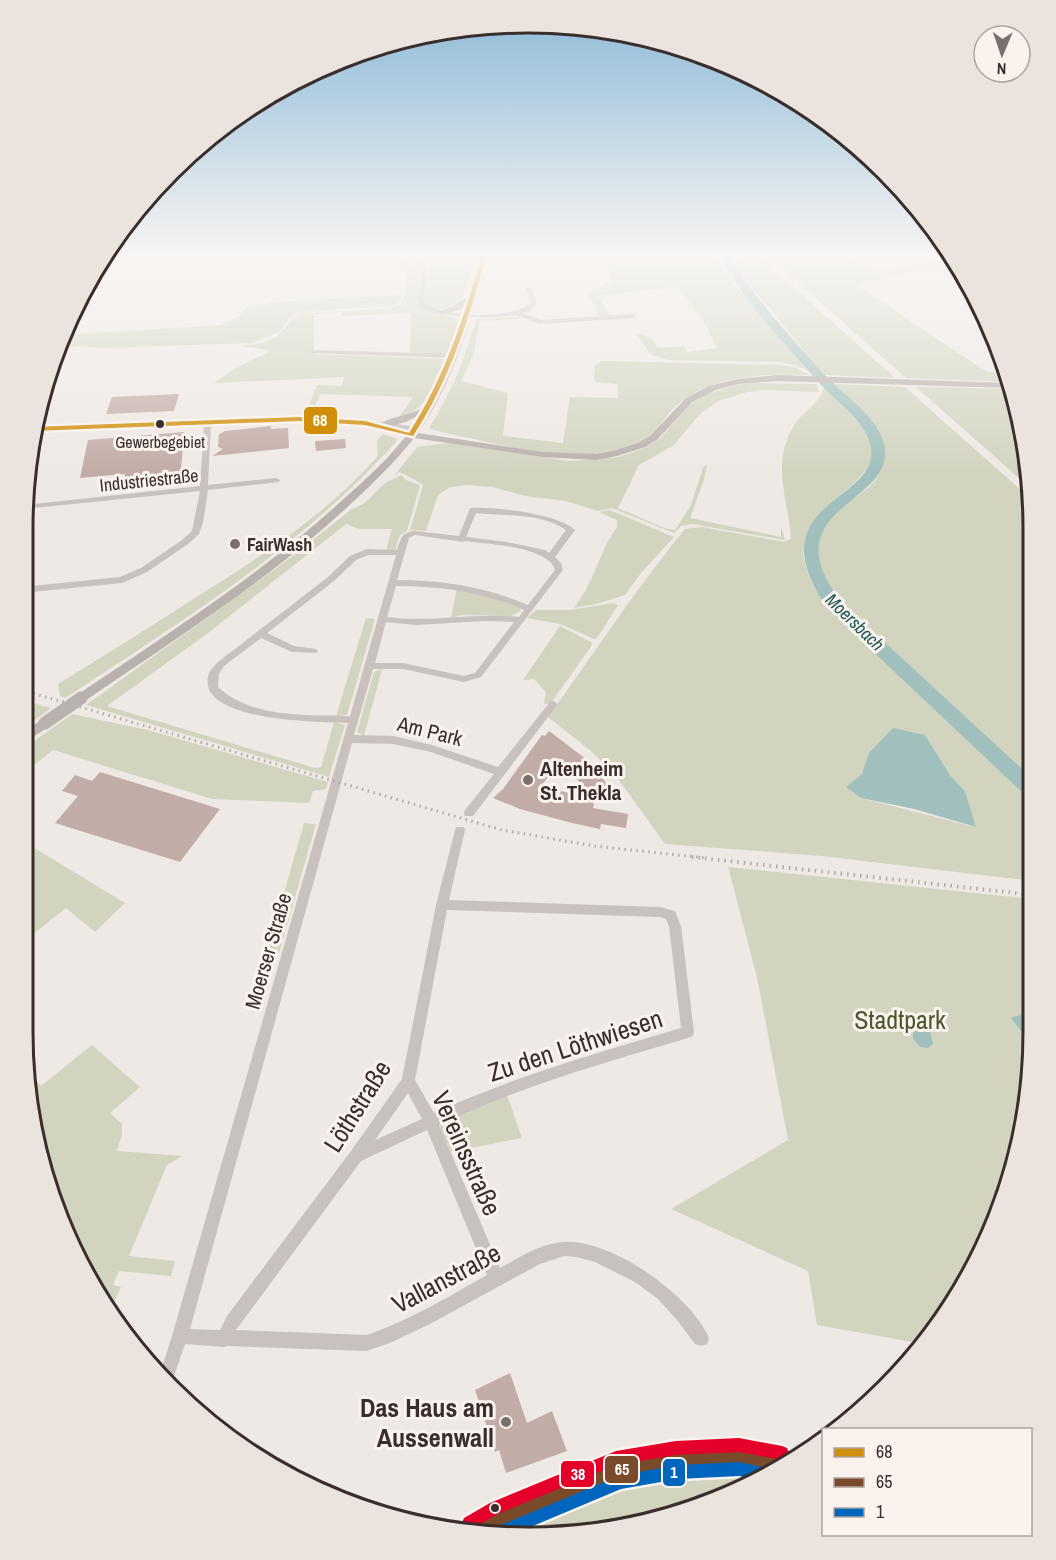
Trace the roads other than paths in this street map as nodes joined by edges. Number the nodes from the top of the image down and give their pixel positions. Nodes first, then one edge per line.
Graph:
1 (464, 327) edge
2 (314, 352) dead end
3 (454, 356) junction
4 (1002, 386) edge
5 (429, 407) junction
6 (208, 422) junction
7 (365, 423) junction
8 (384, 424) junction
9 (44, 429) edge
10 (413, 432) junction
11 (452, 442) junction
12 (487, 446) junction
13 (394, 456) junction
14 (276, 480) dead end
15 (204, 489) junction
16 (34, 506) edge
17 (461, 540) junction
18 (400, 553) junction
19 (551, 557) junction
20 (391, 583) junction
21 (33, 589) edge
22 (529, 609) junction
23 (382, 619) junction
24 (520, 620) junction
25 (260, 634) junction
26 (313, 651) dead end
27 (369, 666) junction
28 (553, 704) dead end
29 (352, 720) junction
30 (33, 731) edge
31 (347, 739) junction
32 (501, 772) junction
33 (470, 813) dead end
34 (460, 830) dead end
35 (442, 905) junction
36 (408, 1081) junction
37 (430, 1122) junction
38 (356, 1156) junction
39 (496, 1278) junction
40 (180, 1336) junction
41 (701, 1338) dead end
42 (224, 1339) junction
43 (168, 1372) edge
44 (772, 1463) edge
45 (502, 1526) edge

1 - 3 main road
2 - 3 street
3 - 5 main road
4 - 12 main road
5 - 8 main road
5 - 10 main road
6 - 7 street
6 - 9 street
6 - 15 street
7 - 8 street
7 - 10 street
8 - 10 street
10 - 11 main road
10 - 12 main road
10 - 13 main road
11 - 12 main road
11 - 13 main road
13 - 30 main road, bridge
14 - 15 street, Industriestraße
15 - 16 street, Industriestraße
15 - 21 street
17 - 18 street, Moerser Straße
17 - 19 street
17 - 19 street
18 - 20 street, Moerser Straße
18 - 25 street
19 - 22 street
20 - 22 street
20 - 23 street, Moerser Straße
22 - 24 street
23 - 24 street
23 - 27 street, Moerser Straße
24 - 27 street
25 - 26 street
25 - 29 street
27 - 29 street, Moerser Straße
28 - 32 street
29 - 31 street, Moerser Straße
31 - 32 street, Am Park
31 - 40 street, Moerser Straße
32 - 33 street
34 - 35 street, Löthstraße
35 - 36 street, Löthstraße
35 - 37 street, Zu den Löthwiesen
36 - 37 street, Vereinsstraße
36 - 38 street, Löthstraße
37 - 38 street, Zu den Löthwiesen
37 - 39 street, Vereinsstraße
38 - 42 street, Löthstraße
39 - 41 street, Vallanstraße
39 - 42 street, Vallanstraße
40 - 42 street, Vallanstraße
40 - 43 street, Moerser Straße
44 - 45 street

